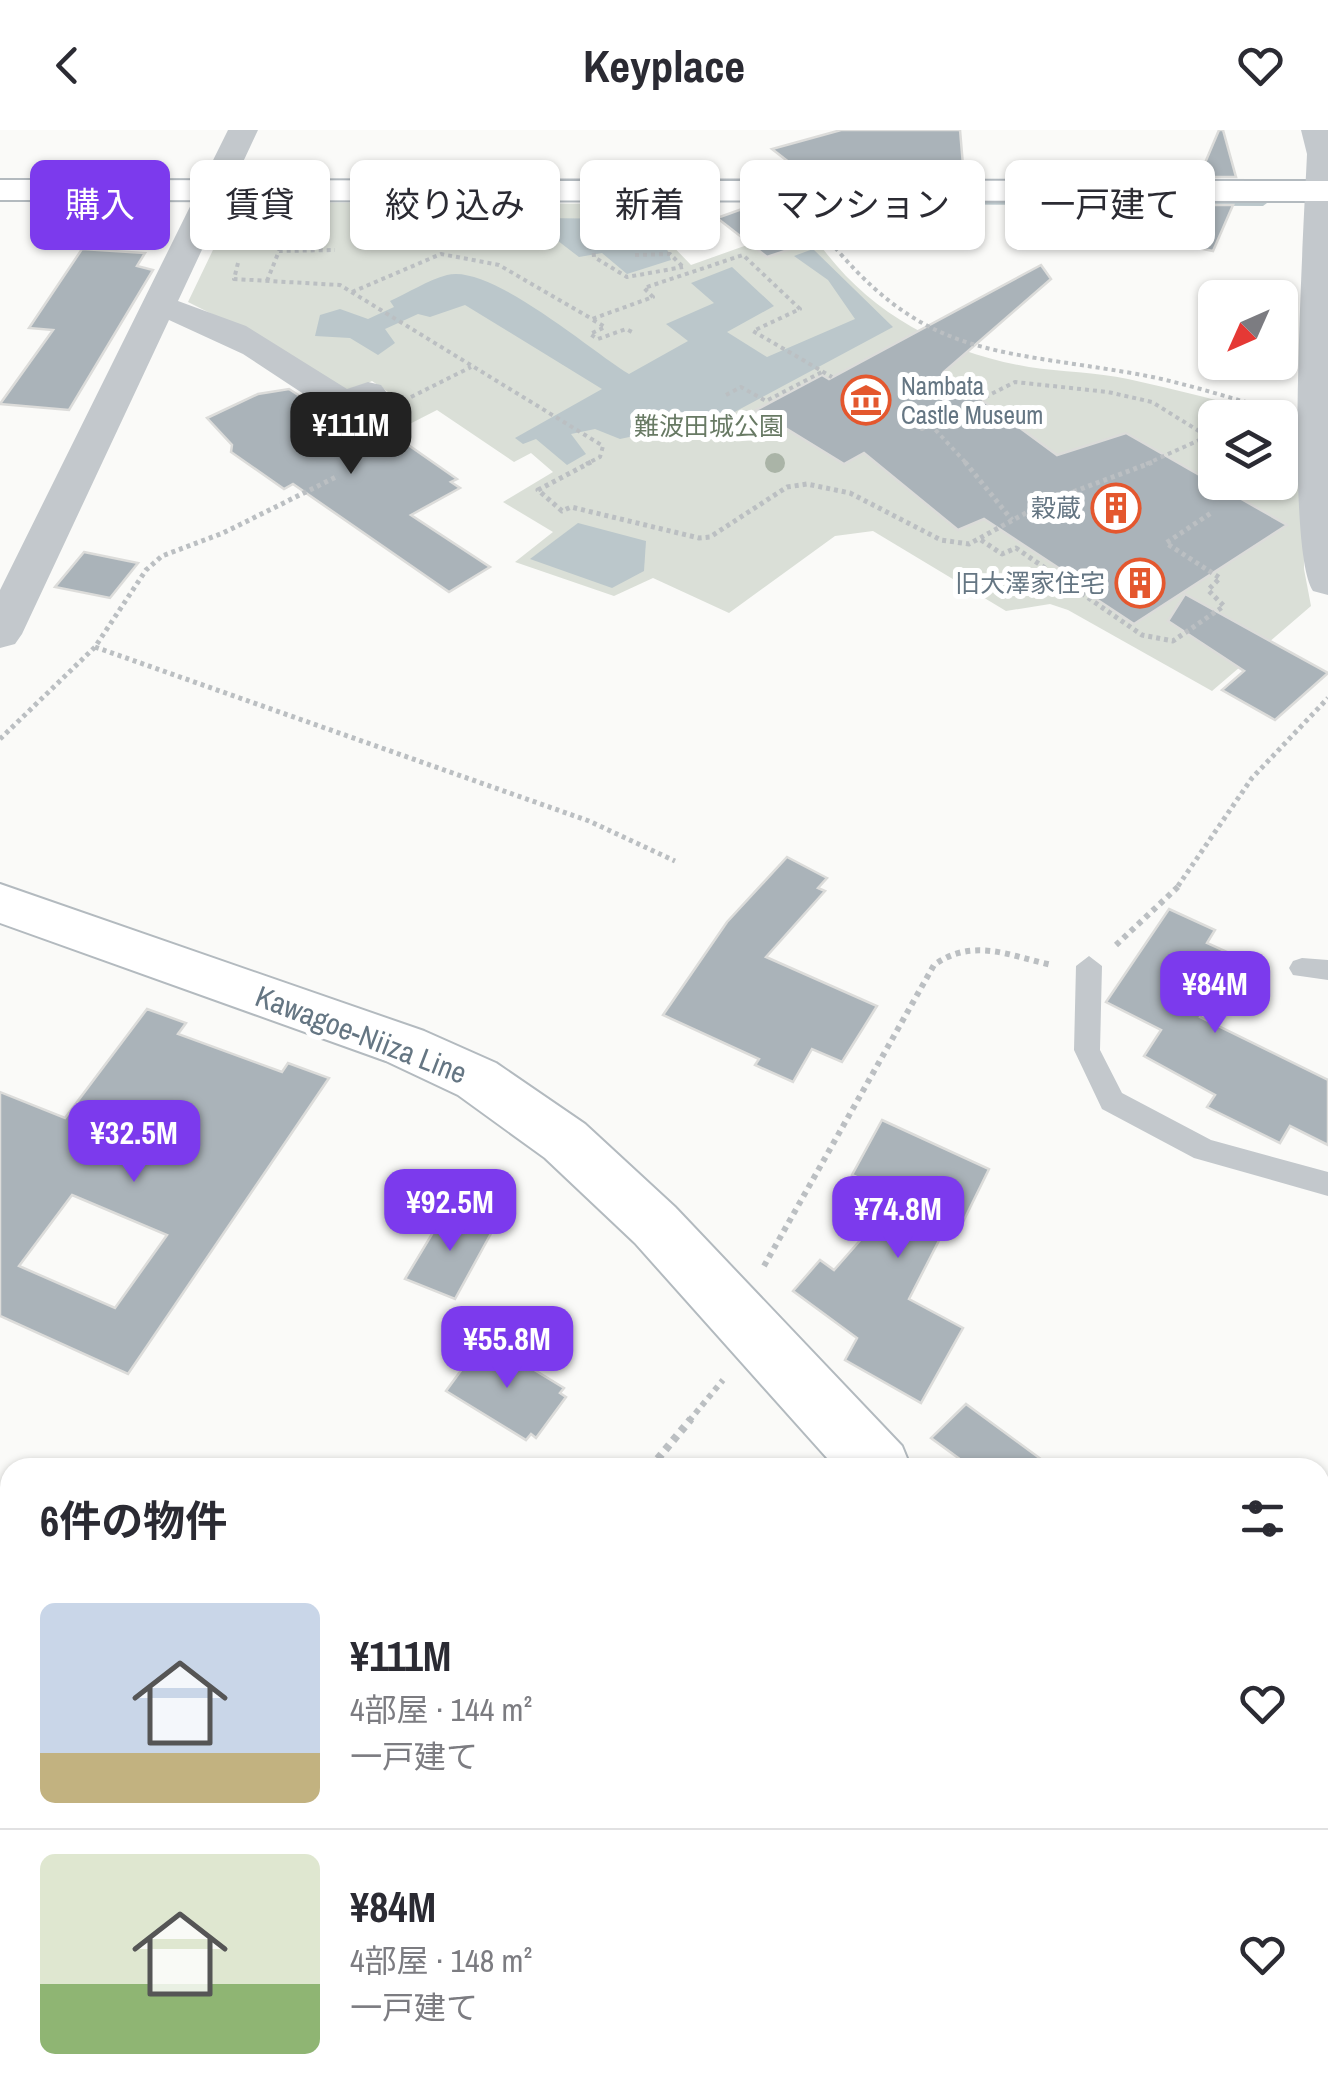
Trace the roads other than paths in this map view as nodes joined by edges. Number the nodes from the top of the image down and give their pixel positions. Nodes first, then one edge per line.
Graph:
1 (243, 130) edge
2 (1316, 130) edge
3 (228, 160) edge
4 (0, 190) edge
5 (190, 190) edge
6 (330, 190) edge
7 (1324, 191) edge
8 (190, 241) edge
9 (160, 307) junction
10 (368, 393) dead end
11 (1328, 582) edge
12 (0, 634) edge
13 (0, 904) edge
14 (1090, 966) road end
15 (1328, 1184) edge
16 (870, 1458) edge

1 - 3 street
2 - 7 street
4 - 5 street
6 - 7 street
7 - 11 street
8 - 9 street
9 - 10 street
9 - 12 street
13 - 16 street, Kawagoe-Niiza Line
14 - 15 lane

